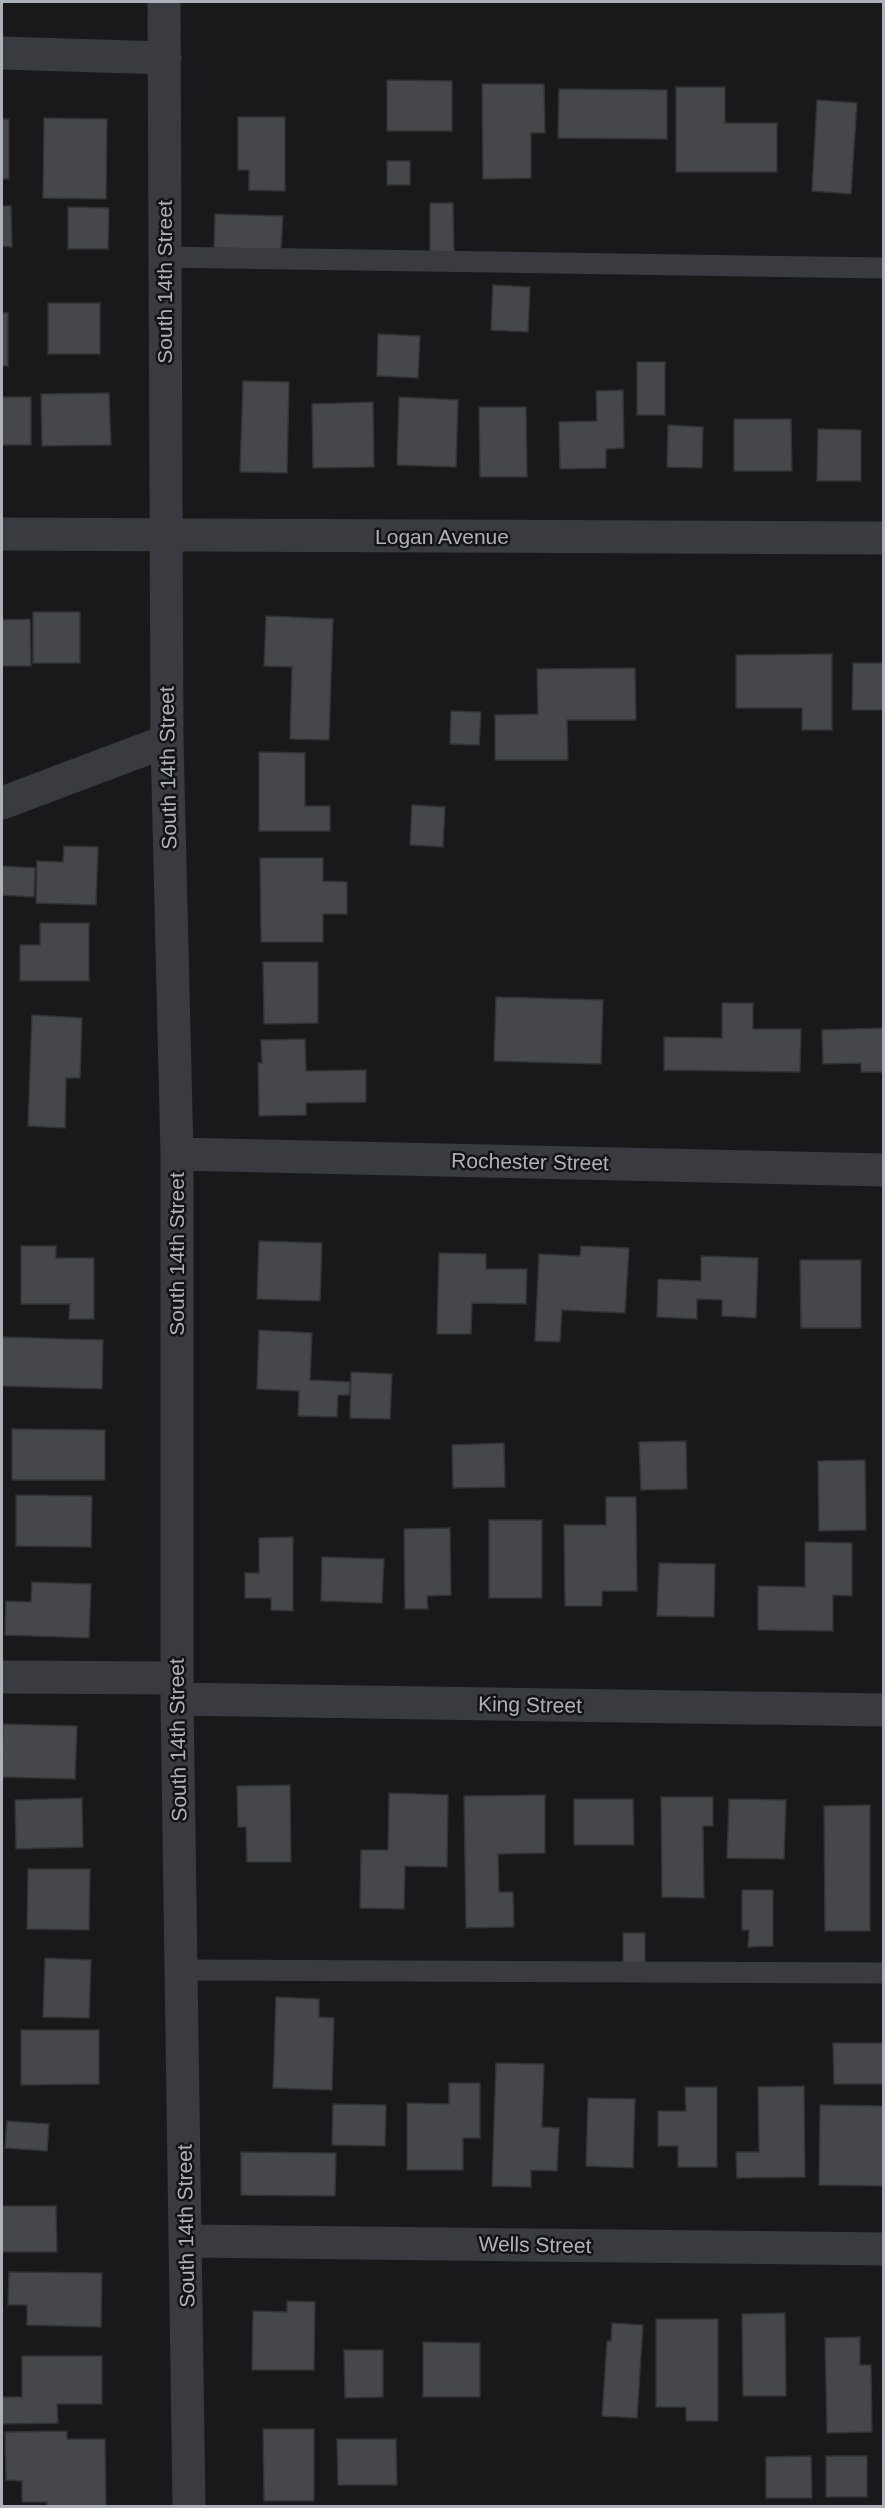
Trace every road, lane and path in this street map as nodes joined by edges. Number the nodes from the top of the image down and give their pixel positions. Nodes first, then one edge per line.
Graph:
1 (164, 2) edge
2 (2, 53) edge
3 (165, 57) junction
4 (165, 257) junction
5 (884, 268) edge
6 (2, 534) edge
7 (166, 536) junction
8 (884, 538) edge
9 (167, 741) junction
10 (2, 803) edge
11 (177, 1154) junction
12 (884, 1170) edge
13 (2, 1677) edge
14 (177, 1689) junction
15 (884, 1710) edge
16 (182, 1970) junction
17 (884, 1973) edge
18 (187, 2241) junction
19 (884, 2249) edge
20 (189, 2506) edge

1 - 3 street, South 14th Street
2 - 3 street
3 - 4 street, South 14th Street
4 - 5 lane
4 - 7 street, South 14th Street
6 - 7 street, Logan Avenue
7 - 8 street, Logan Avenue
7 - 9 street, South 14th Street
9 - 10 street
9 - 11 street, South 14th Street
11 - 12 street, Rochester Street
11 - 14 street, South 14th Street
13 - 14 street, King Street
14 - 15 street, King Street
14 - 16 street, South 14th Street
16 - 17 lane
16 - 18 street, South 14th Street
18 - 19 street, Wells Street
18 - 20 street, South 14th Street

